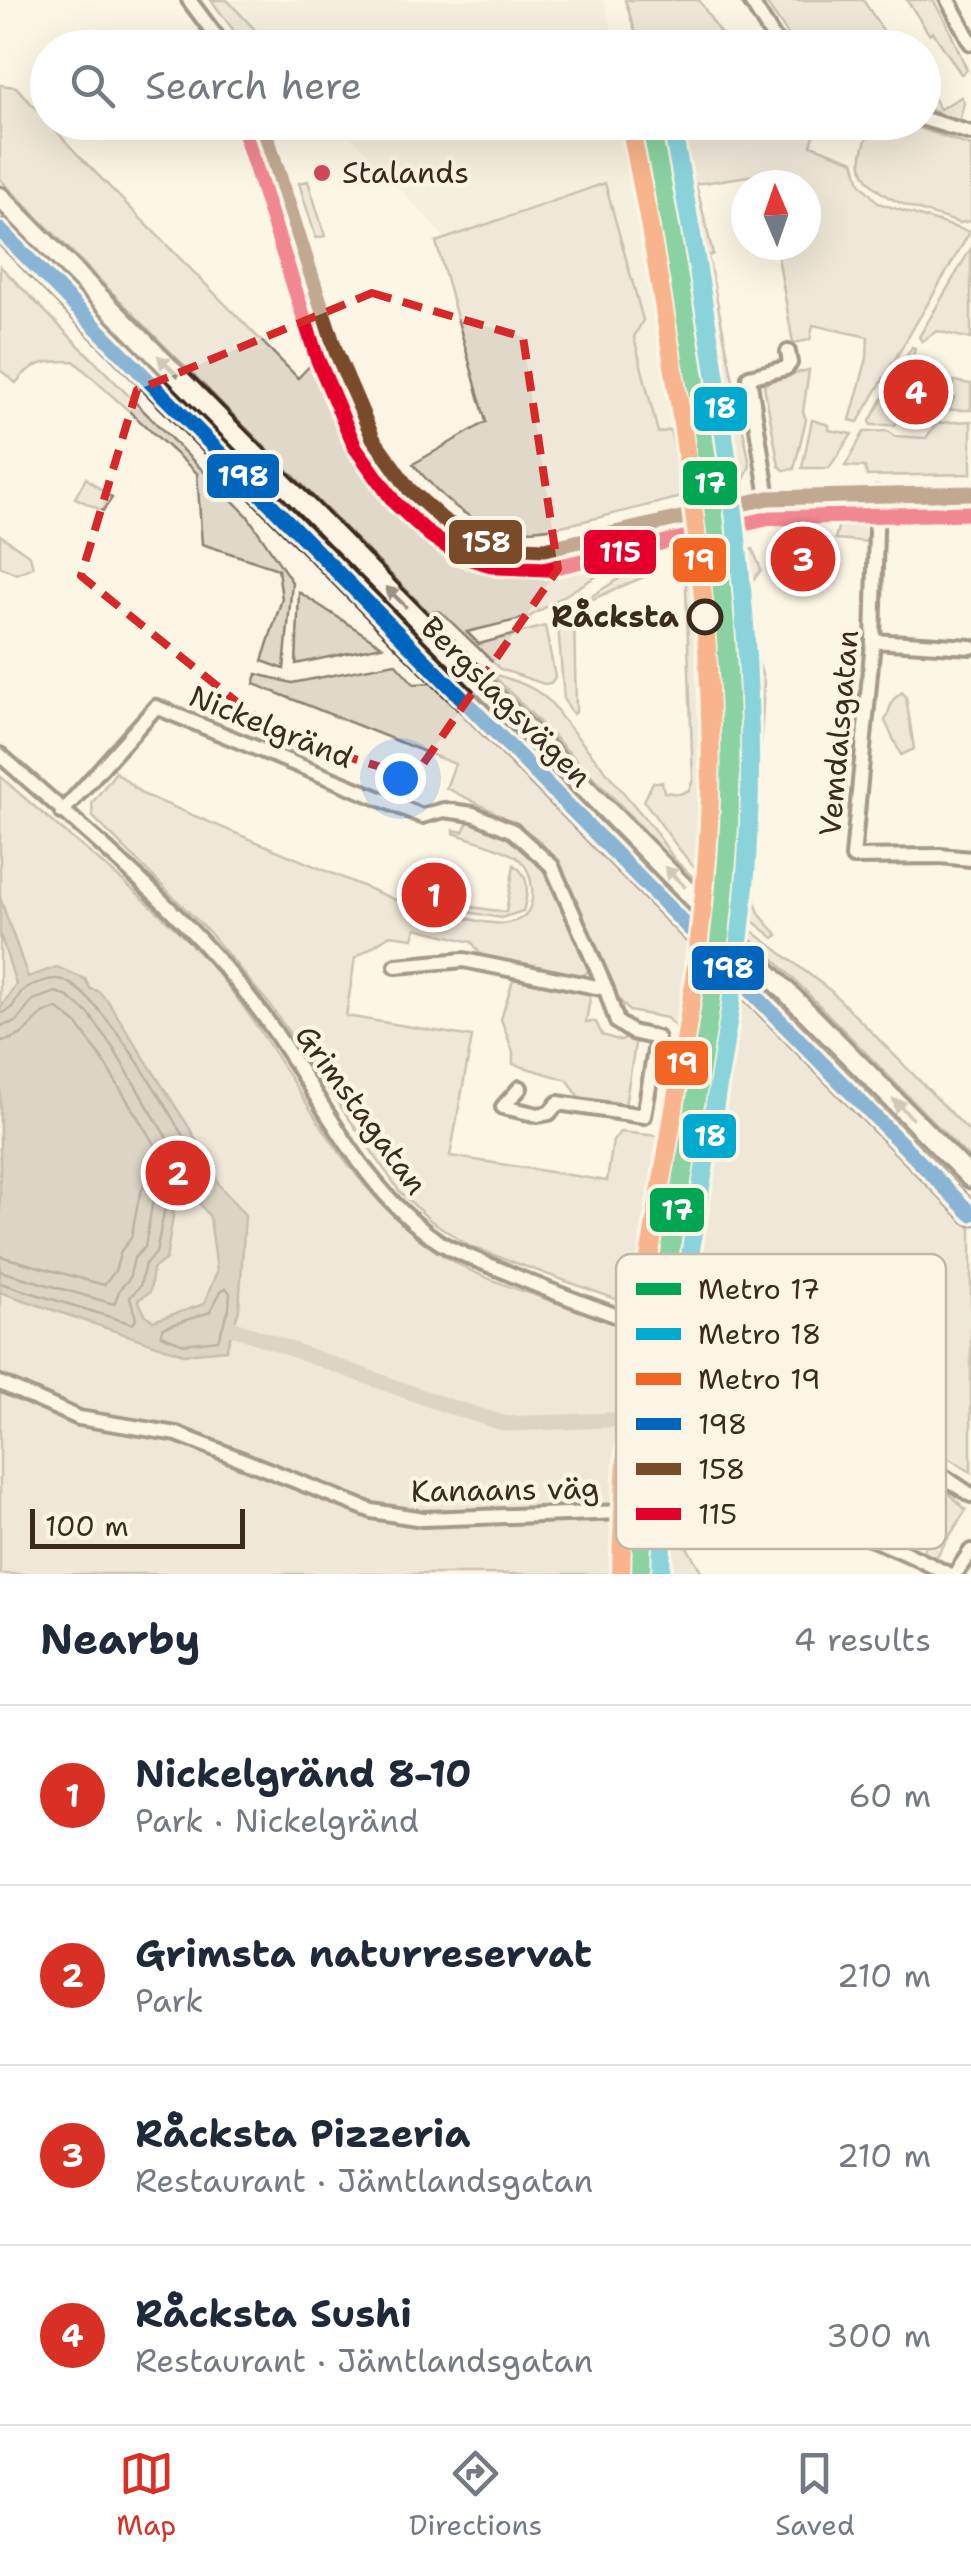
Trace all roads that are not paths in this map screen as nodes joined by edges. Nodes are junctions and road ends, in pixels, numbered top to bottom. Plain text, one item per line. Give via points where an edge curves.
1 (189, 0) edge
2 (750, 0) edge
3 (948, 0) edge
4 (968, 27) edge
5 (212, 30) edge
6 (769, 30) edge
7 (971, 43) edge
8 (941, 124) edge
9 (971, 133) edge
10 (268, 140) edge
11 (0, 198) edge
12 (0, 230) edge
13 (788, 352) dead end
14 (971, 492) edge
15 (877, 494) junction
16 (768, 498) junction
17 (874, 641) junction
18 (971, 647) edge
19 (0, 755) edge
20 (62, 812) junction
21 (971, 859) edge
22 (396, 966) dead end
23 (606, 989) junction
24 (520, 1088) dead end
25 (971, 1178) edge
26 (971, 1214) edge
27 (616, 1315) edge
28 (0, 1383) edge
29 (946, 1478) edge
30 (971, 1495) edge
31 (616, 1512) edge
32 (896, 1549) edge
33 (971, 1551) edge
34 (951, 1574) edge

1 - 5 street
2 - 6 street
3 - 4 street
4 - 7 street
8 - 9 street
10 - 16 street via 358,412 388,466 442,520 475,540 545,549
25 -> 11 main road, Bergslagsvägen
12 - 26 main road, Bergslagsvägen
13 - 16 street via 786,368 750,376
14 - 15 street
15 - 16 street
15 - 17 street, Vemdalsgatan
17 - 18 street
17 - 21 street, Vemdalsgatan via 852,858
19 - 20 street, Grimstagatan
20 - 23 street, Nickelgränd via 156,707 422,816 472,814 512,831 552,866
20 - 27 street, Grimstagatan via 181,921 248,997 381,1191 419,1226 442,1244
22 - 23 street via 464,960
23 - 24 street, Nickelgränd via 616,1022 657,1038 644,1116 558,1102 550,1114 503,1107
28 - 31 street, Kanaans väg via 79,1418 176,1434 391,1516
29 - 30 street, Grimstagatan
32 - 34 street
33 - 34 street

